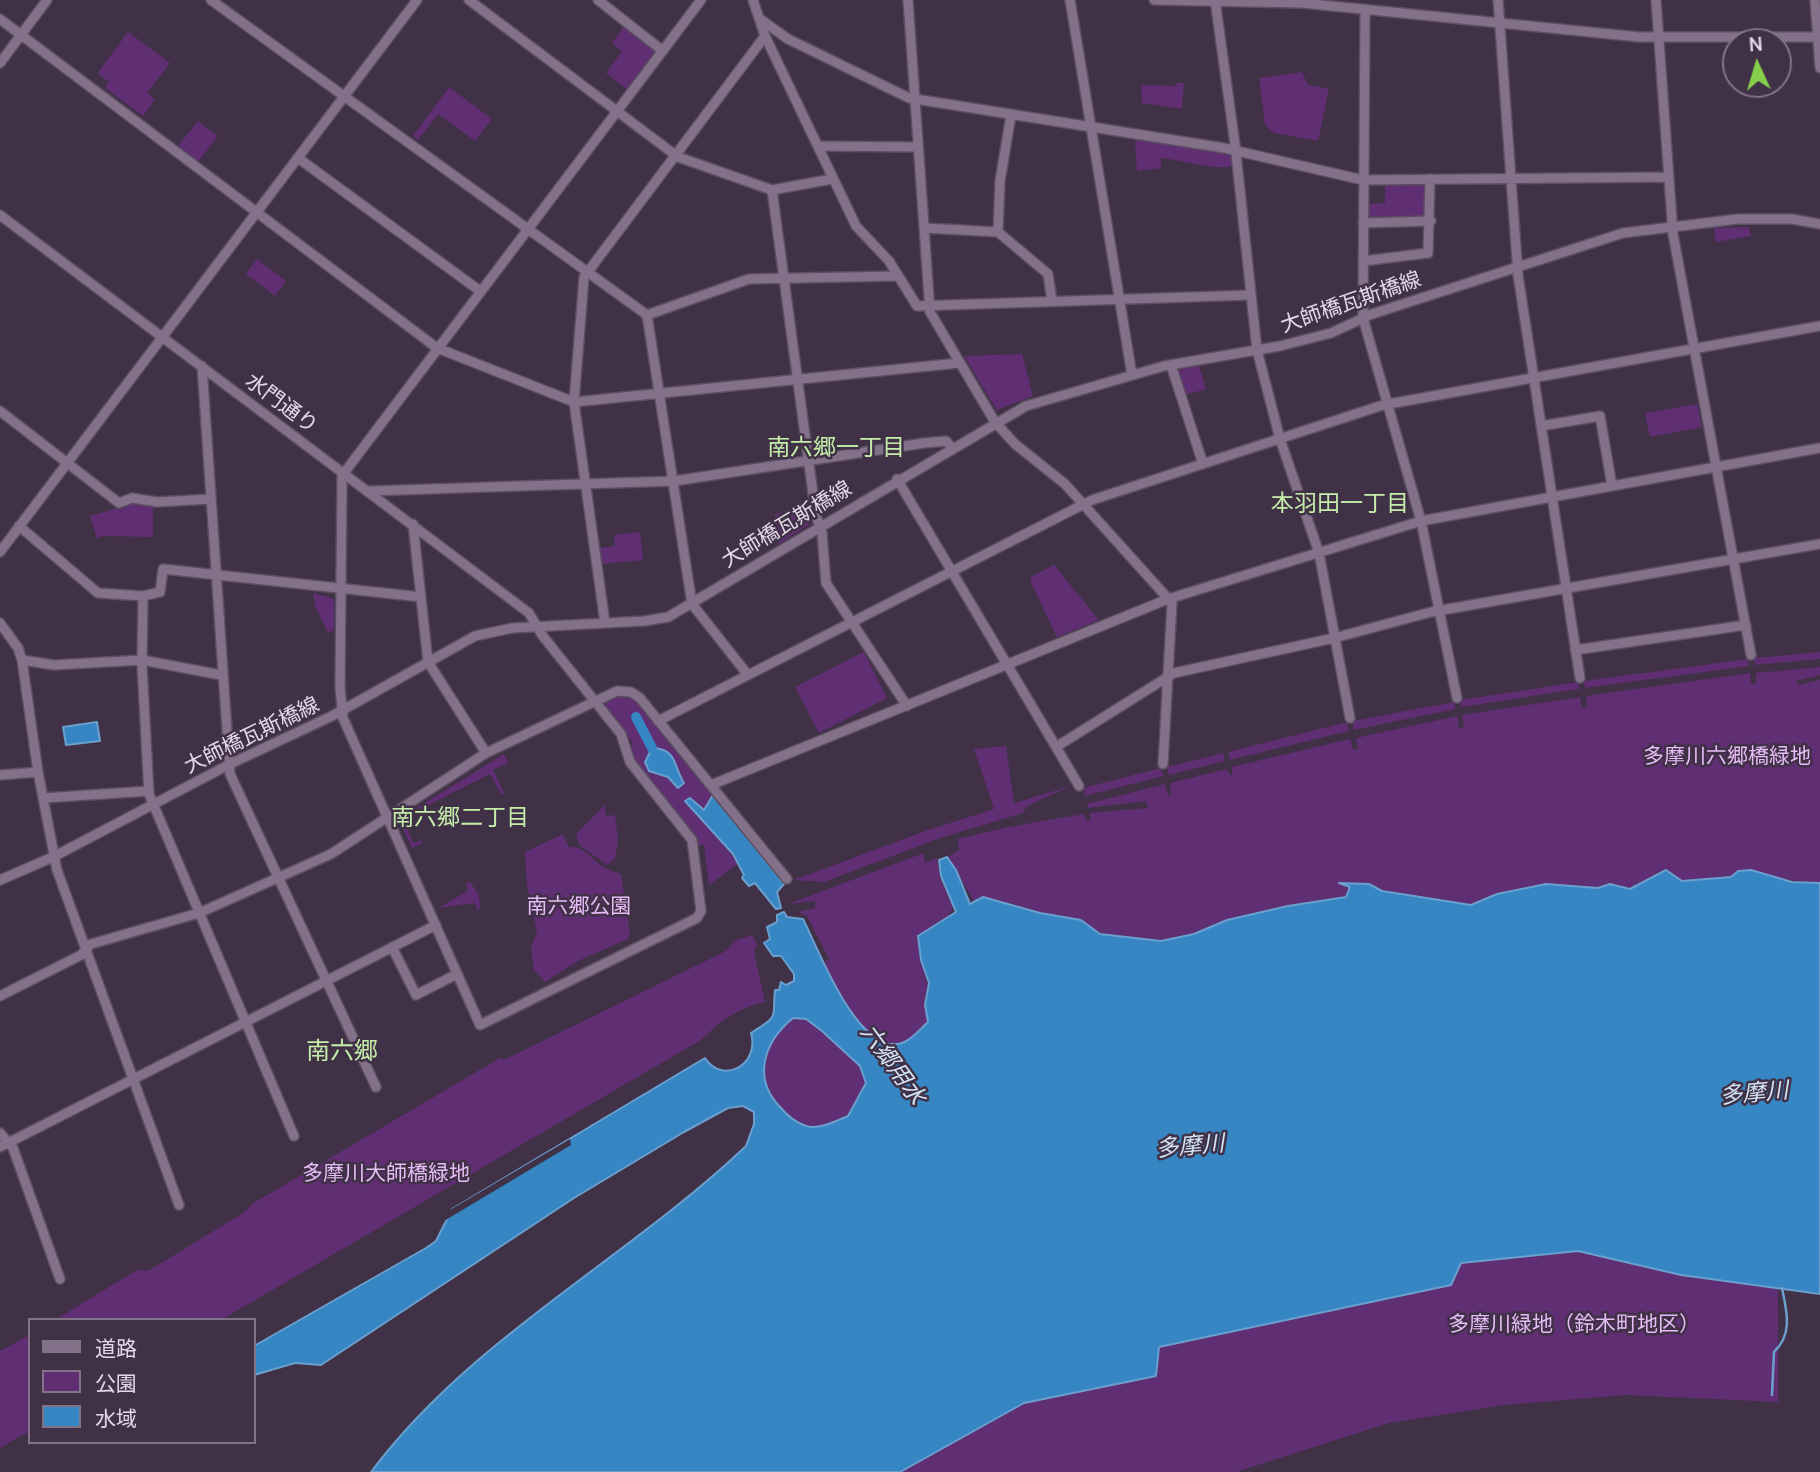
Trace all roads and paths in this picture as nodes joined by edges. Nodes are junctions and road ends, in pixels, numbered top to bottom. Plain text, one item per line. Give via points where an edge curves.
1 (47, 0) edge
2 (211, 0) edge
3 (417, 0) edge
4 (469, 0) edge
5 (598, 0) edge
6 (701, 0) edge
7 (753, 0) edge
8 (908, 0) edge
9 (1070, 0) edge
10 (1154, 0) edge
11 (1215, 0) edge
12 (1497, 0) edge
13 (1656, 0) edge
14 (1815, 0) edge
15 (1302, 2) edge
16 (1365, 9) junction
17 (0, 19) edge
18 (760, 19) junction
19 (1499, 22) junction
20 (21, 35) junction
21 (765, 36) junction
22 (1819, 37) edge
23 (1659, 38) junction
24 (663, 51) junction
25 (0, 63) edge
26 (1820, 68) edge
27 (344, 96) junction
28 (915, 99) junction
29 (616, 112) junction
30 (1011, 115) junction
31 (1091, 129) junction
32 (818, 146) junction
33 (918, 147) junction
34 (1236, 151) junction
35 (674, 155) junction
36 (298, 158) junction
37 (1511, 177) junction
38 (1669, 177) junction
39 (832, 179) junction
40 (1430, 179) junction
41 (1363, 180) junction
42 (772, 190) junction
43 (257, 212) junction
44 (0, 215) edge
45 (1431, 221) junction
46 (1363, 223) junction
47 (1820, 224) edge
48 (1672, 226) junction
49 (924, 228) junction
50 (528, 229) junction
51 (998, 232) junction
52 (1363, 261) junction
53 (1518, 267) junction
54 (588, 270) junction
55 (898, 276) junction
56 (785, 279) junction
57 (480, 291) junction
58 (1251, 295) junction
59 (1119, 298) junction
60 (1052, 301) junction
61 (930, 305) junction
62 (647, 315) junction
63 (1363, 318) junction
64 (1820, 326) edge
65 (162, 337) junction
66 (438, 348) junction
67 (1694, 348) junction
68 (1257, 350) junction
69 (959, 363) junction
70 (1171, 365) junction
71 (202, 366) junction
72 (1132, 375) junction
73 (799, 378) junction
74 (1534, 378) junction
75 (660, 396) junction
76 (574, 402) junction
77 (1389, 403) junction
78 (0, 411) edge
79 (995, 422) junction
80 (1541, 426) junction
81 (1280, 439) junction
82 (951, 447) junction
83 (1820, 448) edge
84 (809, 459) junction
85 (68, 461) junction
86 (1203, 464) junction
87 (1716, 467) junction
88 (344, 472) junction
89 (897, 479) junction
90 (674, 481) junction
91 (587, 484) junction
92 (1612, 486) junction
93 (369, 491) junction
94 (1552, 497) junction
95 (210, 499) junction
96 (1083, 505) junction
97 (1421, 521) junction
98 (413, 524) junction
99 (820, 525) junction
100 (19, 526) junction
101 (1820, 544) edge
102 (0, 552) edge
103 (1318, 553) junction
104 (1733, 559) junction
105 (953, 572) junction
106 (217, 574) junction
107 (1565, 587) junction
108 (342, 589) junction
109 (143, 596) junction
110 (421, 597) junction
111 (1168, 599) junction
112 (692, 604) junction
113 (1439, 610) junction
114 (852, 622) junction
115 (0, 623) edge
116 (605, 623) junction
117 (1746, 625) junction
118 (536, 626) junction
119 (1334, 638) junction
120 (1575, 650) junction
121 (1751, 655) dead end
122 (22, 660) junction
123 (142, 660) junction
124 (428, 662) junction
125 (1006, 664) junction
126 (222, 675) junction
127 (748, 675) junction
128 (1167, 675) junction
129 (1580, 678) dead end
130 (1457, 698) dead end
131 (596, 700) junction
132 (907, 706) junction
133 (342, 710) junction
134 (1350, 718) dead end
135 (658, 721) junction
136 (1056, 747) junction
137 (486, 753) junction
138 (232, 763) junction
139 (1163, 764) dead end
140 (38, 772) junction
141 (0, 775) edge
142 (711, 785) junction
143 (1079, 786) dead end
144 (149, 792) junction
145 (43, 798) junction
146 (153, 804) junction
147 (387, 815) junction
148 (53, 857) junction
149 (278, 878) junction
150 (787, 879) dead end
151 (0, 880) edge
152 (199, 913) junction
153 (436, 925) junction
154 (392, 947) junction
155 (86, 949) junction
156 (457, 974) junction
157 (326, 981) junction
158 (0, 996) edge
159 (245, 1023) junction
160 (134, 1079) junction
161 (376, 1087) dead end
162 (0, 1133) edge
163 (293, 1136) dead end
164 (4, 1144) edge
165 (179, 1205) dead end
166 (60, 1279) dead end

1 - 20 street
2 - 27 street
3 - 27 street
4 - 29 street
5 - 24 street
6 - 24 street
7 - 18 street
8 - 28 street
9 - 31 street
10 - 11 street
11 - 15 street
11 - 34 street
12 - 19 street
13 - 23 street
14 - 22 street
15 - 16 street
16 - 19 street
16 - 41 street
17 - 20 street
18 - 21 street
18 - 28 street via 789,39
19 - 23 street
19 - 37 street
20 - 25 street
20 - 43 street
21 - 32 street
21 - 35 street
22 - 23 street
22 - 26 street
23 - 38 street
24 - 29 street
27 - 36 street
27 - 50 street
28 - 30 street
28 - 33 street
29 - 35 street
29 - 50 street
30 - 31 street
30 - 51 street via 1000,181
31 - 34 street
31 - 59 street
32 - 33 street
32 - 39 street
33 - 49 street
34 - 41 street
34 - 58 street
35 - 42 street
35 - 54 street
36 - 43 street
36 - 57 street
37 - 38 street
37 - 40 street
37 - 53 street
38 - 48 street
39 - 42 street
39 - 55 street via 856,226
40 - 41 street
40 - 45 street
41 - 46 street
42 - 56 street
43 - 65 street
43 - 66 street
44 - 65 street, 水門通り
45 - 46 street
45 - 52 street via 1428,253
46 - 52 street
47 - 48 street, 大師橋瓦斯橋線 via 1774,218
48 - 53 street, 大師橋瓦斯橋線 via 1603,238
48 - 67 street
49 - 51 street
49 - 61 street
50 - 54 street
50 - 57 street
51 - 60 street via 1048,274
52 - 63 street
53 - 63 street, 大師橋瓦斯橋線
53 - 74 street
54 - 62 street
54 - 76 street
55 - 56 street
55 - 61 street via 917,306
56 - 62 street via 749,279
56 - 73 street
57 - 66 street
58 - 59 street
58 - 68 street
59 - 60 street
59 - 72 street
60 - 61 street
61 - 69 street
62 - 75 street
63 - 68 street, 大師橋瓦斯橋線 via 1331,332
63 - 77 street
64 - 67 street
65 - 71 street, 水門通り
65 - 85 street
66 - 76 street
66 - 88 street
67 - 74 street
67 - 87 street
68 - 70 street, 大師橋瓦斯橋線
68 - 81 street
69 - 73 street
69 - 79 street
70 - 72 street, 大師橋瓦斯橋線
70 - 86 street
71 - 88 street, 水門通り
71 - 95 street
72 - 79 street, 大師橋瓦斯橋線 via 1037,402
73 - 75 street
73 - 84 street
74 - 77 street
74 - 80 street
75 - 76 street
75 - 90 street
76 - 91 street
77 - 81 street
77 - 97 street
78 - 85 street
79 - 82 street, 大師橋瓦斯橋線
79 - 96 street
80 - 92 street via 1600,416
80 - 94 street
81 - 86 street
81 - 103 street
82 - 84 street via 946,441
82 - 89 street, 大師橋瓦斯橋線
83 - 87 street
84 - 90 street
84 - 99 street
85 - 95 street via 119,503 132,498 157,502
85 - 100 street
86 - 96 street
87 - 92 street
87 - 104 street
88 - 93 street, 水門通り
88 - 108 street
89 - 99 street, 大師橋瓦斯橋線
89 - 105 street
90 - 91 street
90 - 112 street
91 - 93 street
91 - 116 street
92 - 94 street
93 - 98 street, 水門通り
94 - 97 street
94 - 107 street
95 - 106 street
96 - 105 street
96 - 111 street
97 - 103 street
97 - 113 street
98 - 110 street
98 - 118 street, 水門通り via 529,613
99 - 112 street, 大師橋瓦斯橋線
99 - 114 street via 826,583
100 - 102 street
100 - 109 street via 98,593
101 - 104 street
103 - 111 street
103 - 119 street
104 - 107 street
104 - 117 street
105 - 114 street
105 - 125 street
106 - 108 street
106 - 109 street via 163,569 160,592
106 - 126 street
107 - 113 street
107 - 120 street
108 - 110 street
108 - 133 street
109 - 123 street
110 - 124 street
111 - 125 street
111 - 128 street via 1172,603
112 - 116 street, 大師橋瓦斯橋線 via 668,617
112 - 127 street
113 - 119 street
113 - 130 street
114 - 127 street
114 - 132 street
115 - 122 street
116 - 118 street, 大師橋瓦斯橋線
117 - 120 street
117 - 121 street
118 - 124 street, 大師橋瓦斯橋線 via 475,636
118 - 131 street, 水門通り
119 - 128 street
119 - 134 street
120 - 129 street
122 - 123 street via 54,666
122 - 140 street
123 - 126 street
123 - 144 street
124 - 133 street, 大師橋瓦斯橋線
124 - 137 street
125 - 132 street
125 - 136 street
126 - 138 street
127 - 135 street
128 - 136 street
128 - 139 street
131 - 135 street via 617,691 631,692
131 - 137 street
131 - 156 street, 水門通り via 621,734 630,762 692,840 701,911 696,918 480,1026
132 - 142 street
133 - 138 street, 大師橋瓦斯橋線
133 - 147 street
135 - 142 street
136 - 143 street
137 - 147 street
138 - 146 street, 大師橋瓦斯橋線
138 - 149 street via 230,775
140 - 141 street
140 - 145 street
142 - 150 street
144 - 145 street
144 - 146 street
145 - 148 street
146 - 148 street, 大師橋瓦斯橋線
146 - 152 street
147 - 149 street via 331,854
147 - 153 street
148 - 151 street, 大師橋瓦斯橋線
148 - 155 street
149 - 152 street
149 - 157 street
152 - 155 street
152 - 159 street
153 - 154 street
153 - 156 street
154 - 156 street via 416,995
154 - 157 street
155 - 158 street
155 - 160 street
157 - 159 street
157 - 161 street
159 - 160 street
159 - 163 street
160 - 164 street
160 - 165 street
162 - 164 street
164 - 166 street

